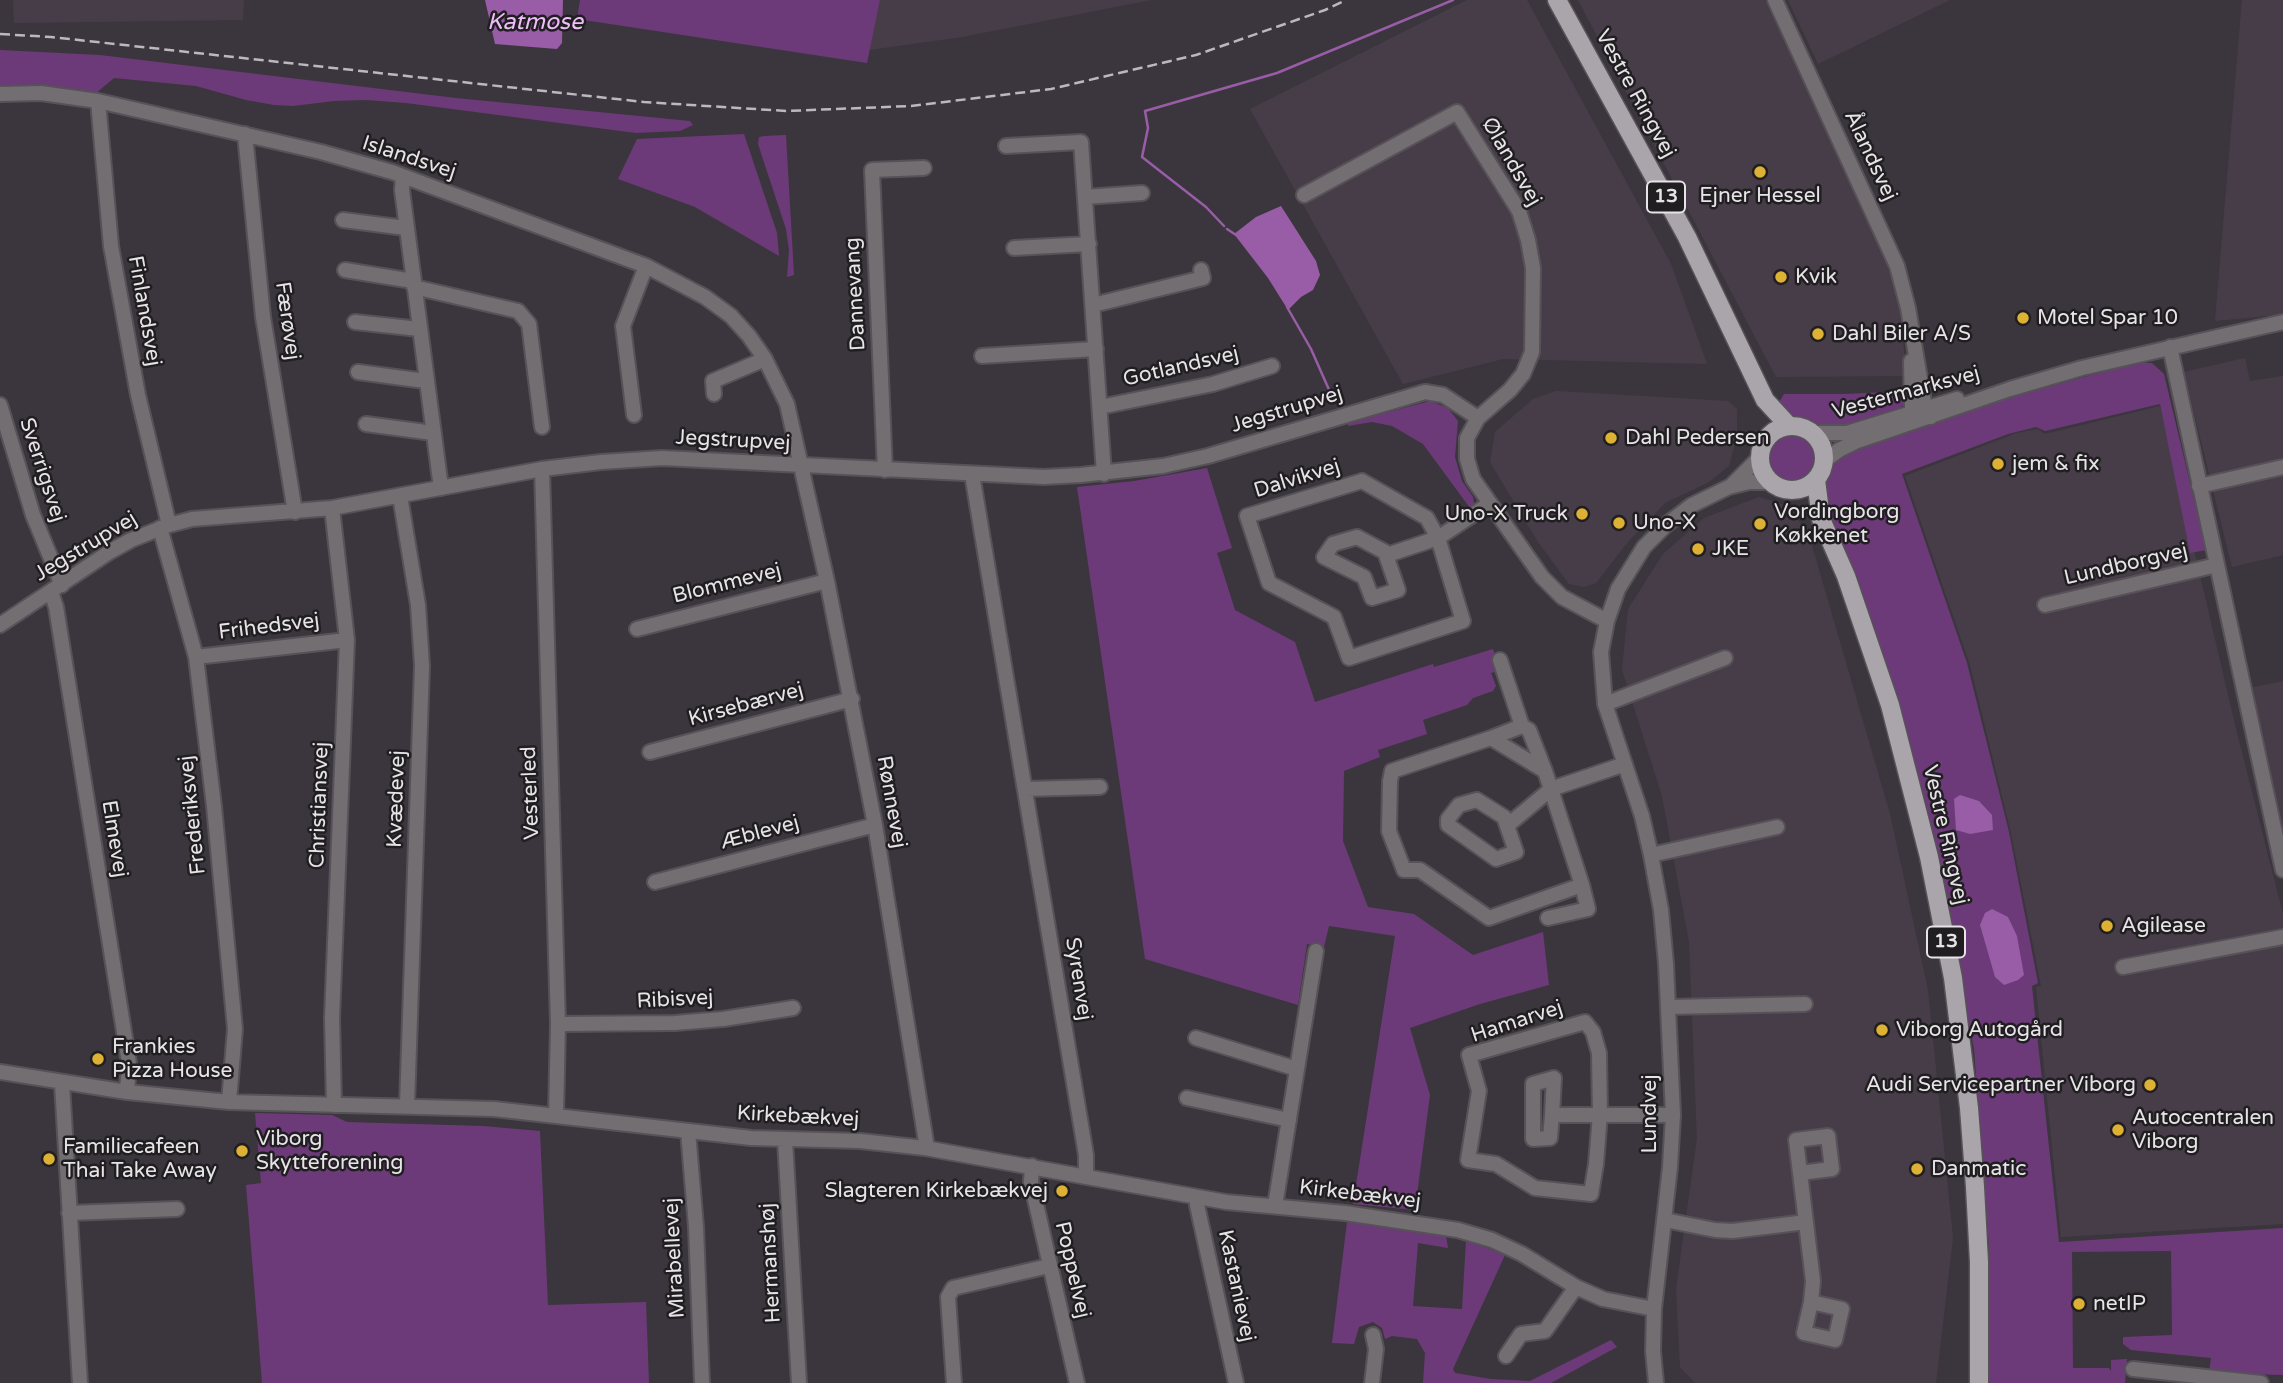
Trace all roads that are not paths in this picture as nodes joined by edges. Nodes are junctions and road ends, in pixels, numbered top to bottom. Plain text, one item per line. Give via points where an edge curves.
1 (1557, 0) edge
2 (1775, 0) edge
3 (0, 94) edge
4 (98, 101) junction
5 (245, 134) junction
6 (1006, 146) dead end
7 (924, 168) dead end
8 (403, 176) junction
9 (1142, 193) dead end
10 (1304, 195) dead end
11 (1085, 197) junction
12 (343, 220) dead end
13 (407, 228) junction
14 (1088, 244) junction
15 (1014, 248) dead end
16 (646, 266) junction
17 (345, 270) dead end
18 (1201, 270) dead end
19 (413, 284) junction
20 (1093, 305) junction
21 (355, 322) dead end
22 (2283, 323) edge
23 (419, 329) junction
24 (2170, 347) junction
25 (1096, 349) junction
26 (982, 356) dead end
27 (765, 359) junction
28 (1272, 366) dead end
29 (358, 372) dead end
30 (425, 381) junction
31 (714, 394) dead end
32 (1765, 400) junction
33 (0, 405) edge
34 (1100, 407) junction
35 (1922, 414) junction
36 (634, 415) dead end
37 (1478, 418) junction
38 (366, 424) dead end
39 (1789, 426) junction
40 (542, 427) dead end
41 (433, 433) junction
42 (1813, 433) junction
43 (1768, 437) junction
44 (1759, 457) junction
45 (1824, 461) junction
46 (802, 466) junction
47 (2283, 467) edge
48 (542, 469) junction
49 (885, 470) junction
50 (972, 474) junction
51 (1104, 474) junction
52 (1816, 480) junction
53 (1770, 482) junction
54 (2199, 486) junction
55 (1730, 487) junction
56 (441, 488) junction
57 (1792, 491) junction
58 (400, 496) junction
59 (1489, 504) junction
60 (332, 508) junction
61 (295, 512) junction
62 (1821, 519) junction
63 (164, 527) junction
64 (1438, 538) junction
65 (1387, 555) junction
66 (2217, 565) junction
67 (827, 581) junction
68 (57, 589) junction
69 (2045, 605) dead end
70 (1607, 621) junction
71 (0, 625) edge
72 (637, 629) dead end
73 (347, 640) junction
74 (196, 657) junction
75 (1725, 657) dead end
76 (1500, 660) dead end
77 (852, 699) junction
78 (1605, 704) junction
79 (1522, 726) junction
80 (1491, 738) junction
81 (650, 752) dead end
82 (1625, 764) junction
83 (1545, 771) junction
84 (1100, 787) dead end
85 (1025, 789) junction
86 (1551, 789) junction
87 (875, 825) junction
88 (1508, 825) junction
89 (1777, 827) dead end
90 (1651, 855) junction
91 (2283, 870) edge
92 (655, 882) dead end
93 (1582, 885) junction
94 (1548, 918) dead end
95 (2283, 937) edge
96 (1316, 951) dead end
97 (2123, 967) dead end
98 (1805, 1004) dead end
99 (1670, 1007) junction
100 (793, 1008) dead end
101 (558, 1024) junction
102 (1196, 1038) dead end
103 (1297, 1069) junction
104 (0, 1072) edge
105 (62, 1084) junction
106 (127, 1092) junction
107 (1187, 1098) dead end
108 (229, 1101) junction
109 (334, 1105) junction
110 (407, 1105) junction
111 (1600, 1114) junction
112 (1552, 1115) dead end
113 (1673, 1115) junction
114 (556, 1116) junction
115 (1289, 1120) junction
116 (688, 1131) junction
117 (785, 1140) junction
118 (925, 1148) junction
119 (1032, 1166) junction
120 (1800, 1173) dead end
121 (1086, 1177) junction
122 (1199, 1198) junction
123 (1275, 1206) junction
124 (177, 1209) dead end
125 (69, 1213) junction
126 (1665, 1220) junction
127 (1806, 1222) junction
128 (1049, 1266) junction
129 (1576, 1287) junction
130 (1811, 1302) dead end
131 (1654, 1309) junction
132 (1373, 1335) dead end
133 (1506, 1356) dead end
134 (2133, 1369) dead end
135 (80, 1383) edge
136 (702, 1383) edge
137 (799, 1383) edge
138 (954, 1383) edge
139 (1077, 1383) edge
140 (1236, 1383) edge
141 (1372, 1383) edge
142 (1656, 1383) edge
143 (1979, 1383) edge
144 (2261, 1383) edge

1 - 32 main road, Vestre Ringvej / 13 via 1688,237
2 - 35 street, Ålandsvej via 1897,267 1908,308
3 - 4 street, Islandsvej via 41,93
4 - 5 street, Islandsvej
4 - 63 street, Finlandsvej via 113,259
5 - 8 street, Islandsvej
5 - 61 street, Færøvej via 263,317
6 - 11 street, Gotlandsvej via 1082,142
7 - 49 street, Dannevang via 872,170
8 - 13 street
8 - 16 street, Islandsvej
9 - 11 street
10 - 37 street, Ølandsvej via 1457,112 1519,211 1533,268 1532,352 1510,390
11 - 14 street, Gotlandsvej
12 - 13 street
13 - 19 street
14 - 15 street
14 - 20 street, Gotlandsvej
16 - 27 street, Islandsvej via 731,316
16 - 36 street via 623,326
17 - 19 street
18 - 20 street via 1203,278
19 - 23 street
19 - 40 street via 518,311 529,324
20 - 25 street, Gotlandsvej
21 - 23 street
22 - 24 street, Vestermarksvej
23 - 30 street
24 - 35 street, Vestermarksvej
24 - 54 street, Lundborgvej
25 - 26 street
25 - 34 street, Gotlandsvej
27 - 31 street via 713,382
27 - 46 street, Islandsvej via 786,404
28 - 34 street, Gotlandsvej via 1202,387
29 - 30 street
30 - 41 street
32 - 39 main road, Vestre Ringvej / 13
32 - 43 main road, Vestre Ringvej / 13
33 - 68 street, Sverrigsvej
34 - 51 street, Gotlandsvej
35 - 42 street, Vestermarksvej via 1847,433
35 - 45 street, Vestermarksvej via 1855,442
37 - 51 street, Jegstrupvej via 1443,395 1425,392 1208,456
37 - 59 street, Ølandsvej via 1467,439 1466,459
38 - 41 street
39 - 42 main road
39 - 43 main road
41 - 56 street
42 - 45 main road via 1822,446
43 - 44 main road, 13
44 - 53 main road
44 - 55 street, Lundvej
45 - 52 main road
46 - 48 street, Jegstrupvej via 662,458
46 - 49 street, Jegstrupvej
46 - 67 street, Rønnevej
47 - 54 street
48 - 56 street, Jegstrupvej
48 - 101 street, Vesterled
49 - 50 street, Jegstrupvej
50 - 51 street, Jegstrupvej
50 - 85 street, Syrenvej
52 - 57 main road
52 - 62 main road, Vestre Ringvej / 13
53 - 55 street, Lundvej
53 - 57 main road, 13
54 - 66 street, Lundborgvej
55 - 70 street, Lundvej via 1692,505 1644,547 1618,589
56 - 58 street, Jegstrupvej
57 - 62 main road, Vestre Ringvej / 13
58 - 60 street, Jegstrupvej
58 - 110 street, Kvædevej via 418,605 422,666
59 - 64 street
59 - 70 street, Ølandsvej via 1562,597
60 - 61 street, Jegstrupvej
60 - 73 street, Christiansvej
61 - 63 street, Jegstrupvej via 192,519
62 - 143 main road, Vestre Ringvej / 13 via 1846,576 1890,705 1929,857 1952,978 1975,1187
63 - 68 street, Jegstrupvej via 111,551
63 - 74 street, Frederiksvej
64 - 64 street, Dalvikvej via 1463,621 1349,658 1334,617 1269,583 1247,516 1362,481 1427,518
64 - 65 street
65 - 65 street via 1357,537 1333,544 1324,557 1364,577 1372,598 1398,590
66 - 69 street, Lundborgvej
66 - 91 street, Lundborgvej
67 - 72 street, Blommevej
67 - 77 street, Rønnevej
68 - 71 street, Jegstrupvej
68 - 106 street, Elmevej via 56,607 129,1063
70 - 78 street, Lundvej via 1601,652
73 - 74 street, Frihedsvej
73 - 109 street, Christiansvej via 332,1018
74 - 108 street, Frederiksvej via 235,1029
75 - 78 street
76 - 79 street
77 - 81 street, Kirsebærvej
77 - 87 street, Rønnevej
78 - 82 street, Lundvej
79 - 80 street
79 - 83 street via 1529,730
80 - 83 street
80 - 93 street via 1392,772 1389,831 1404,870 1420,870 1489,918
82 - 86 street
82 - 90 street, Lundvej
83 - 86 street
84 - 85 street
85 - 121 street, Syrenvej
86 - 88 street
86 - 93 street
87 - 92 street, Æblevej
87 - 118 street, Rønnevej
88 - 88 street via 1504,817 1476,800 1459,805 1448,819 1448,825 1496,859 1516,852
89 - 90 street
90 - 99 street, Lundvej
93 - 94 street via 1588,909
95 - 97 street
96 - 103 street
98 - 99 street
99 - 113 street, Lundvej
100 - 101 street, Ribisvej via 675,1023
101 - 114 street, Vesterled
102 - 103 street
103 - 115 street
104 - 105 street, Kirkebækvej
105 - 106 street, Kirkebækvej
105 - 125 street
106 - 108 street, Kirkebækvej
107 - 115 street
108 - 109 street, Kirkebækvej
109 - 110 street, Kirkebækvej
110 - 114 street, Kirkebækvej
111 - 111 street, Hamarvej via 1599,1053 1585,1022 1469,1055 1479,1091 1468,1160 1496,1164 1535,1188 1591,1194
111 - 112 street
111 - 113 street
113 - 126 street, Lundvej
114 - 116 street, Kirkebækvej
115 - 123 street
116 - 117 street, Kirkebækvej
116 - 136 street, Mirabellevej
117 - 118 street, Kirkebækvej
117 - 137 street, Hermanshøj
118 - 119 street, Kirkebækvej
119 - 121 street, Kirkebækvej
119 - 128 street, Poppelvej via 1031,1182
120 - 127 street
121 - 122 street, Kirkebækvej
122 - 123 street, Kirkebækvej
122 - 140 street, Kastanievej
123 - 129 street, Kirkebækvej via 1458,1230 1522,1254
124 - 125 street
125 - 135 street
126 - 127 street via 1733,1231
126 - 131 street, Lundvej
127 - 130 street
128 - 138 street via 953,1288 948,1297
128 - 139 street, Poppelvej
129 - 131 street, Kirkebækvej via 1603,1299
129 - 133 street via 1545,1331 1521,1334
131 - 142 street, Lundvej
132 - 141 street
134 - 144 street

